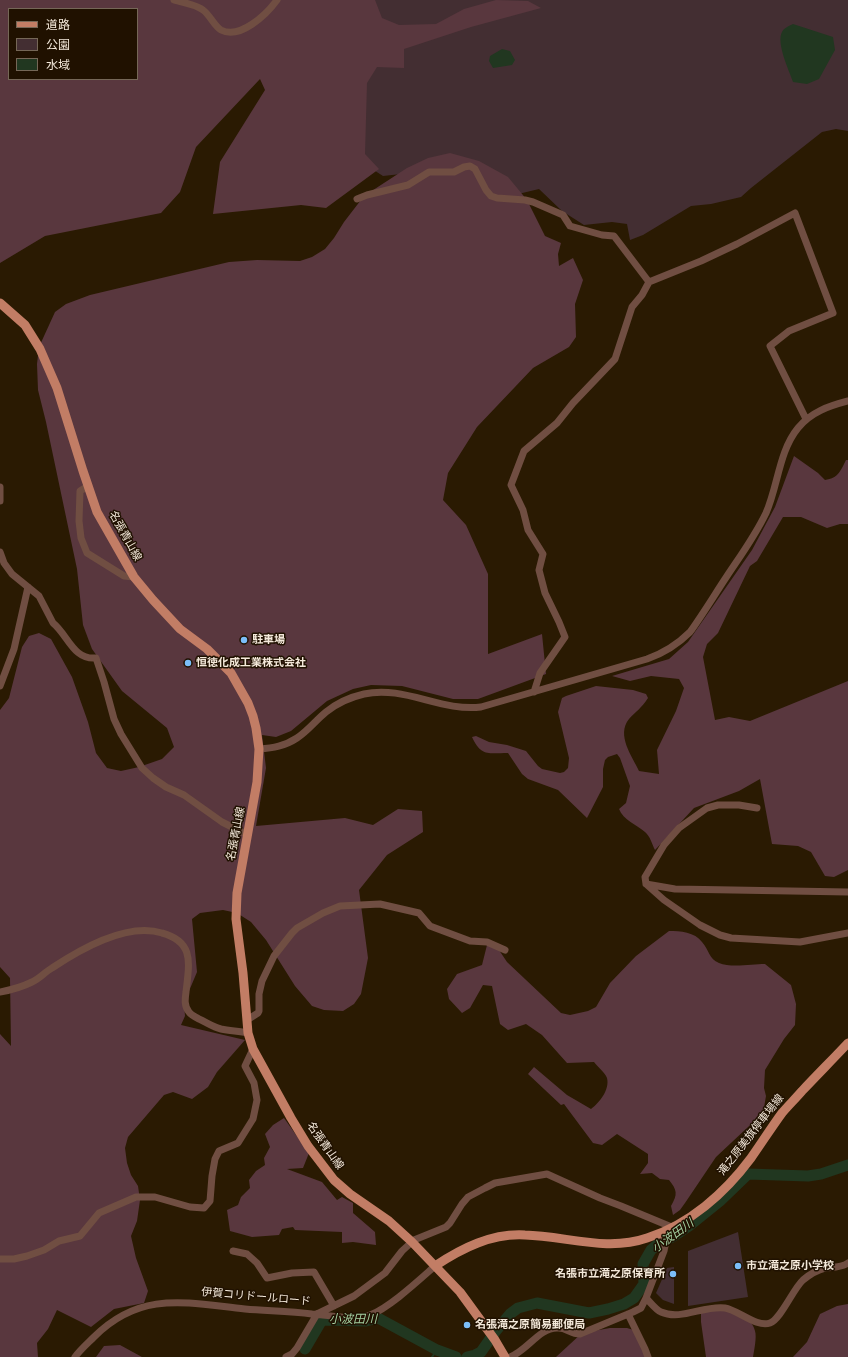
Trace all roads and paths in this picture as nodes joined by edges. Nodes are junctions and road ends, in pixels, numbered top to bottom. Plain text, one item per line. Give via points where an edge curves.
1 (174, 0) edge
2 (277, 0) edge
3 (357, 199) dead end
4 (649, 282) junction
5 (0, 303) edge
6 (848, 401) edge
7 (806, 419) junction
8 (88, 486) junction
9 (0, 488) edge
10 (0, 501) edge
11 (0, 552) edge
12 (134, 577) junction
13 (28, 587) junction
14 (0, 686) edge
15 (534, 692) junction
16 (259, 749) junction
17 (757, 808) dead end
18 (248, 835) junction
19 (646, 884) junction
20 (848, 892) edge
21 (848, 933) edge
22 (505, 950) dead end
23 (0, 992) edge
24 (247, 1020) junction
25 (248, 1033) junction
26 (848, 1043) edge
27 (253, 1049) junction
28 (674, 1228) junction
29 (661, 1235) junction
30 (412, 1242) junction
31 (232, 1251) dead end
32 (0, 1259) edge
33 (848, 1263) edge
34 (435, 1266) junction
35 (646, 1298) junction
36 (334, 1306) junction
37 (317, 1314) junction
38 (628, 1314) junction
39 (75, 1357) edge
40 (286, 1357) edge
41 (505, 1357) edge
42 (510, 1357) edge
43 (648, 1357) edge

1 - 2 street via 202,9 221,30 233,33 253,23
3 - 4 street via 408,185 429,172 454,172 470,166 477,172 488,194 494,197 533,202 563,215 570,226 614,236
4 - 7 street via 701,261 796,213 833,313 789,331 770,346
4 - 15 street via 632,307 615,359 572,403 557,423 524,450 511,485 523,510 528,530 543,554 539,570 541,578 565,637 540,673
5 - 8 main road, 名張青山線 via 25,325 40,349 57,388
6 - 7 street via 824,408
7 - 15 street via 790,440 773,495 757,530 699,620 685,636 672,647 654,656
8 - 12 main road, 名張青山線 via 98,512
8 - 12 street via 80,491 79,521 81,538 88,553 124,576
9 - 10 street
11 - 13 street via 12,574
12 - 16 main road, 名張青山線 via 180,629 207,649 231,673 248,703
13 - 14 street via 14,649
13 - 18 street via 39,596 53,623 78,653 88,659 96,658 114,719 142,768 166,787 184,795 222,822
15 - 16 street via 485,706 466,708 395,692 367,693 345,700 330,709 296,739 273,748
16 - 18 main road, 名張青山線 via 257,782
17 - 19 street via 718,804 707,808 679,828 664,846 645,877
18 - 24 main road, 名張青山線 via 237,893 236,918
19 - 20 street via 675,889
19 - 21 street via 700,925 731,938 800,942
22 - 24 street via 487,942 470,941 430,926 419,913 380,904 340,906 323,912 296,928 274,956 262,981 258,1013
23 - 25 street via 34,982 72,954 92,944 124,933 155,931 178,941 188,953 184,1000 189,1012 213,1026
24 - 25 main road, 名張青山線
25 - 27 main road, 名張青山線
26 - 28 main road, 滝之原美旗停車場線 via 782,1112 750,1159 731,1181 695,1214
27 - 30 main road, 名張青山線 via 308,1146 334,1180 389,1221
27 - 32 street via 246,1066 254,1083 256,1100 252,1119 238,1144 219,1151 215,1159 210,1201 204,1208 190,1207 155,1197 136,1197 99,1213 80,1236 59,1241 27,1256
28 - 29 main road, 滝之原美旗停車場線
28 - 30 street via 547,1174 496,1183 485,1188 468,1197 446,1227
29 - 34 main road, 滝之原美旗停車場線 via 615,1244 524,1235 505,1236 481,1242
29 - 35 street via 664,1251
30 - 34 main road, 名張青山線
30 - 36 street via 385,1273 354,1296
31 - 36 street via 247,1254 267,1278 292,1272 314,1272
33 - 35 street via 844,1266 824,1268 804,1280 779,1315 772,1323 767,1324 717,1307 672,1315 660,1312
34 - 37 street, 伊賀コリドールロード via 384,1307 369,1315 353,1318
34 - 41 main road, 名張青山線 via 460,1292
35 - 38 street via 641,1308
36 - 37 street
37 - 39 street, 伊賀コリドールロード via 178,1302 159,1304 132,1310 100,1331
37 - 40 street via 297,1348
38 - 42 street via 580,1334 550,1328 518,1354
38 - 43 street

